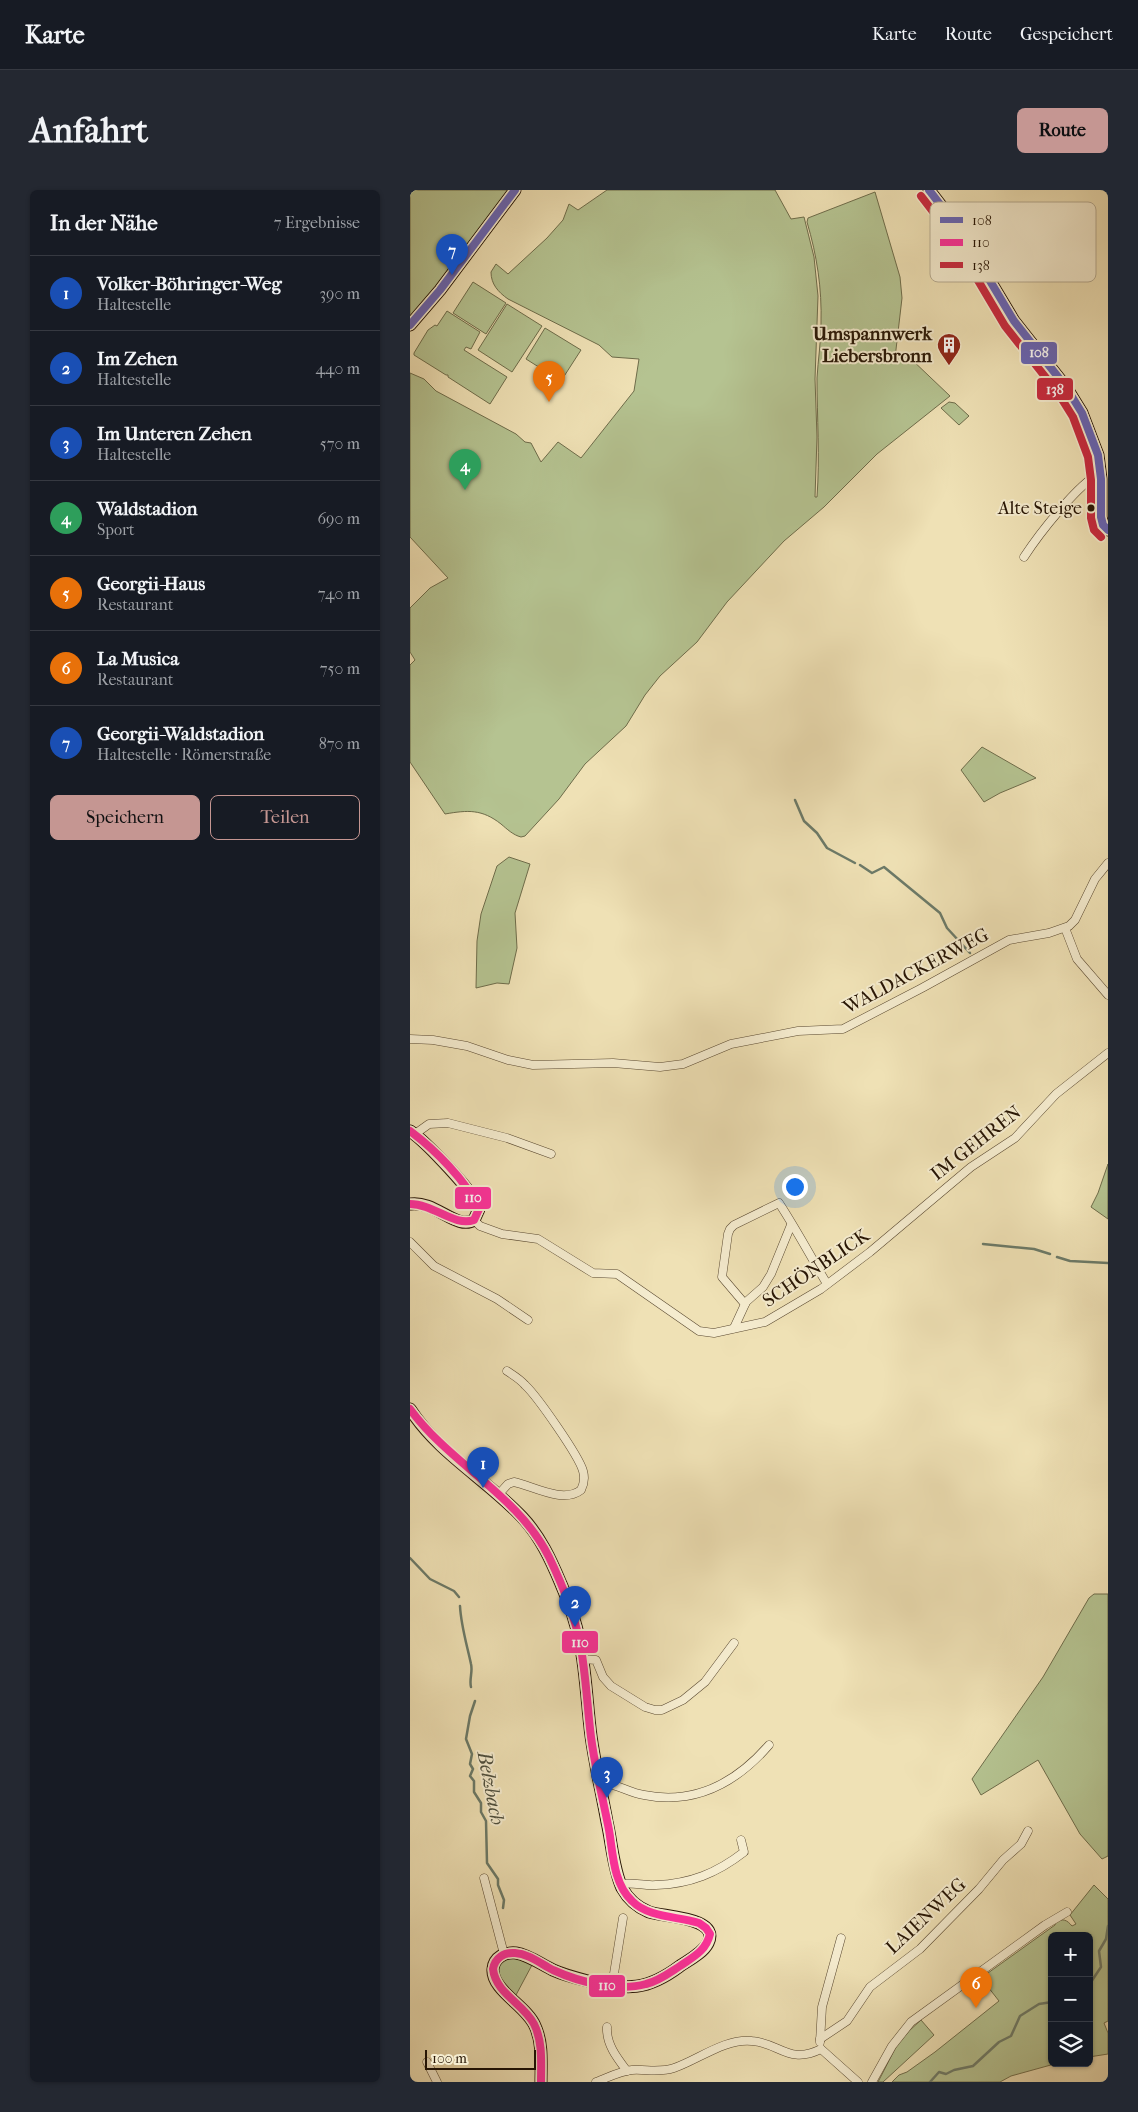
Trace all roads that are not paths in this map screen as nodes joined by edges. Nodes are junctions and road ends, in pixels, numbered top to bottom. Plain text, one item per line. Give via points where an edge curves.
1 (515, 190) edge
2 (929, 190) edge
3 (938, 202) edge
4 (991, 282) edge
5 (410, 325) edge
6 (1101, 472) junction
7 (1108, 530) edge
8 (1024, 557) dead end
9 (1108, 863) edge
10 (1065, 928) junction
11 (1108, 995) edge
12 (410, 1039) edge
13 (1108, 1053) edge
14 (412, 1133) edge
15 (551, 1154) dead end
16 (410, 1204) edge
17 (908, 1219) joint
18 (474, 1220) junction
19 (791, 1225) junction
20 (410, 1242) edge
21 (826, 1284) junction
22 (745, 1304) junction
23 (528, 1320) dead end
24 (734, 1328) junction
25 (506, 1371) dead end
26 (410, 1409) edge
27 (498, 1495) junction
28 (734, 1643) dead end
29 (583, 1659) junction
30 (769, 1745) dead end
31 (600, 1783) junction
32 (1028, 1831) dead end
33 (741, 1840) dead end
34 (484, 1878) dead end
35 (621, 1884) junction
36 (1067, 1912) dead end
37 (623, 1918) dead end
38 (841, 1938) dead end
39 (504, 1954) junction
40 (612, 1986) junction
41 (607, 2027) dead end
42 (820, 2039) junction
43 (821, 2049) junction
44 (427, 2062) dead end
45 (627, 2071) junction
46 (437, 2082) edge
47 (541, 2082) edge
48 (596, 2082) edge
49 (858, 2082) edge
50 (872, 2082) edge

1 - 5 street
2 - 3 street
4 - 6 street via 1014,321 1073,398 1095,443
6 - 7 street via 1101,517
6 - 8 street via 1088,481 1046,526
9 - 10 street via 1092,884 1075,920
10 - 11 street via 1077,959
10 - 12 street, WALDACKERWEG via 1009,940 848,1028 798,1031 731,1044 672,1066 613,1063 533,1066 467,1046
13 - 17 street, IM GEHREN via 1056,1094 1015,1138 972,1167
14 - 15 street via 429,1124 448,1123 507,1138
14 - 18 street via 476,1201 479,1210
16 - 18 street via 428,1205 460,1222
17 - 21 street, SCHÖNBLICK
18 - 24 street, SCHÖNBLICK via 480,1226 502,1234 536,1238 593,1273 617,1274 696,1330 711,1333
19 - 21 street
19 - 22 street, SCHÖNBLICK via 771,1274
19 - 22 street, SCHÖNBLICK via 779,1203 728,1231 722,1275
20 - 23 street via 434,1266 498,1299
21 - 24 street, SCHÖNBLICK via 768,1321
22 - 24 street, SCHÖNBLICK
25 - 27 street via 534,1394 577,1456 584,1480 581,1490 572,1494 552,1494 514,1482
26 - 27 street via 435,1440
27 - 29 street via 522,1517 543,1546 569,1606
28 - 29 street via 705,1682 683,1700 662,1710 648,1708 620,1692 605,1680 596,1660
29 - 31 street via 590,1733
30 - 31 street via 731,1780 696,1793 649,1796
31 - 35 street
32 - 42 street, LAIENWEG via 1021,1844 920,1950 870,1986 848,2020
33 - 35 street via 744,1852 710,1875 662,1885
34 - 39 street
35 - 40 street via 640,1908 653,1914 699,1922 707,1927 710,1936 702,1950 658,1981 638,1987
36 - 50 street via 916,2018 898,2036
37 - 40 street
38 - 42 street via 822,2007
39 - 40 street via 522,1954 562,1974
39 - 47 street via 494,1964 494,1975 498,1985 527,2012 535,2026 540,2045
41 - 45 street via 614,2053
42 - 43 street
43 - 45 street via 813,2053 790,2054 747,2040 667,2070
43 - 49 street
44 - 46 street
45 - 48 street

